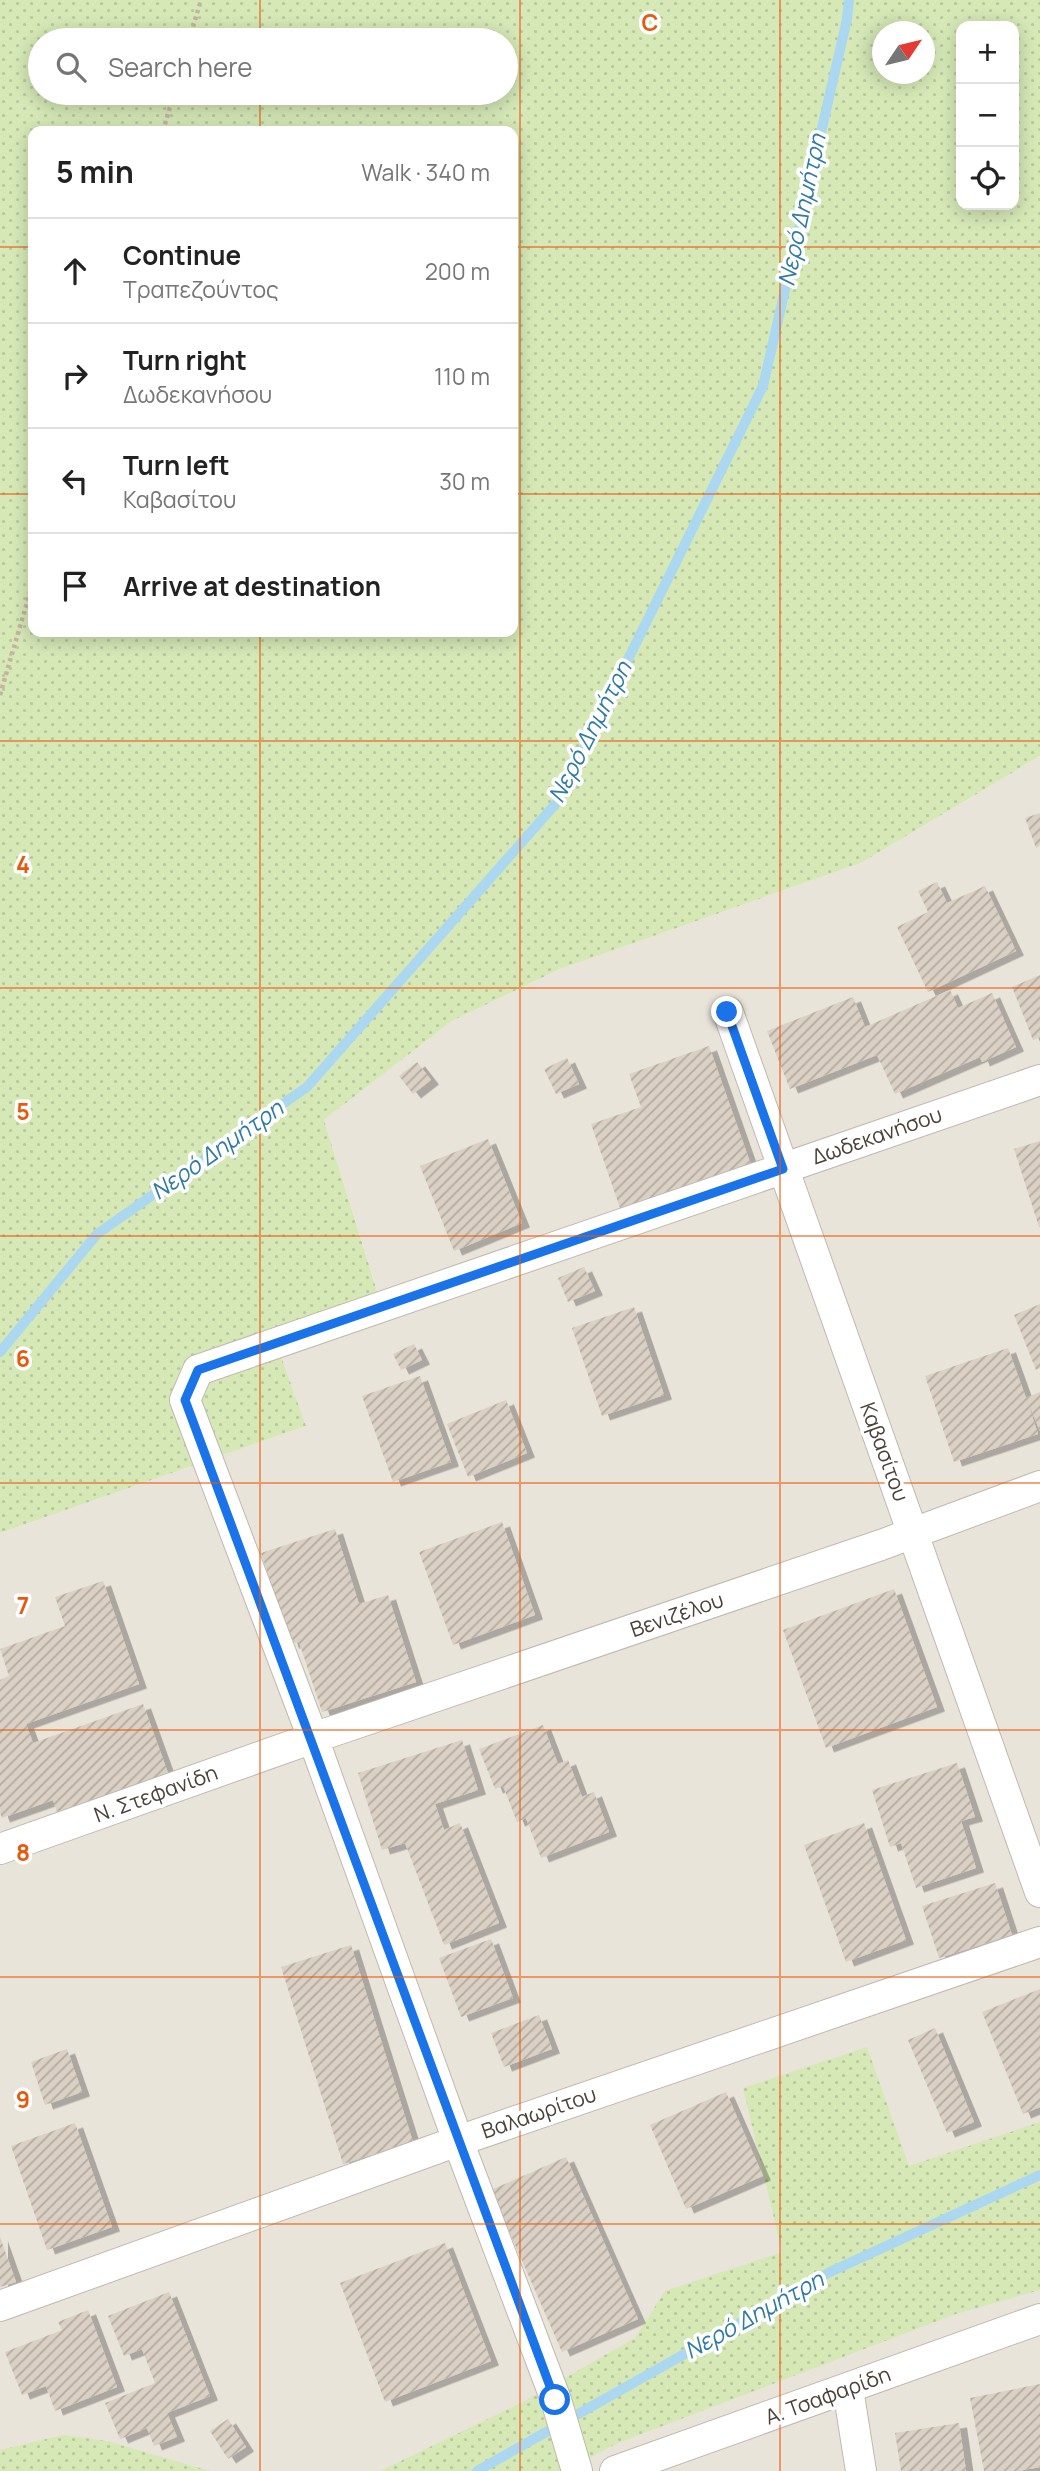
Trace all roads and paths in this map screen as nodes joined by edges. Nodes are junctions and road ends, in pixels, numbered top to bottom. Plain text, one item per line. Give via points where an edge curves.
1 (201, 0) edge
2 (193, 28) edge
3 (171, 105) edge
4 (164, 126) edge
5 (28, 599) edge
6 (0, 695) edge
7 (727, 1012) dead end
8 (1040, 1080) edge
9 (783, 1169) junction
10 (1040, 1486) edge
11 (912, 1534) junction
12 (313, 1738) junction
13 (0, 1849) edge
14 (1040, 1892) edge
15 (1040, 1942) edge
16 (458, 2141) junction
17 (0, 2306) edge
18 (1040, 2319) edge
19 (848, 2389) junction
20 (575, 2461) edge
21 (615, 2471) edge
22 (861, 2471) edge

1 - 2 path
3 - 4 path
5 - 6 path
7 - 9 street, Καβασίτου
8 - 9 street, Δωδεκανήσου
9 - 11 street, Καβασίτου
9 - 12 street, Δωδεκανήσου via 198,1370 185,1400
10 - 11 street, Βενιζέλου
11 - 12 street, Βενιζέλου
11 - 14 street, Καβασίτου
12 - 13 street, Ν. Στεφανίδη
12 - 16 street
15 - 16 street, Βαλαωρίτου
16 - 17 street, Βαλαωρίτου
16 - 20 street
18 - 19 street, Α. Τσαφαρίδη
19 - 21 street, Α. Τσαφαρίδη
19 - 22 street

